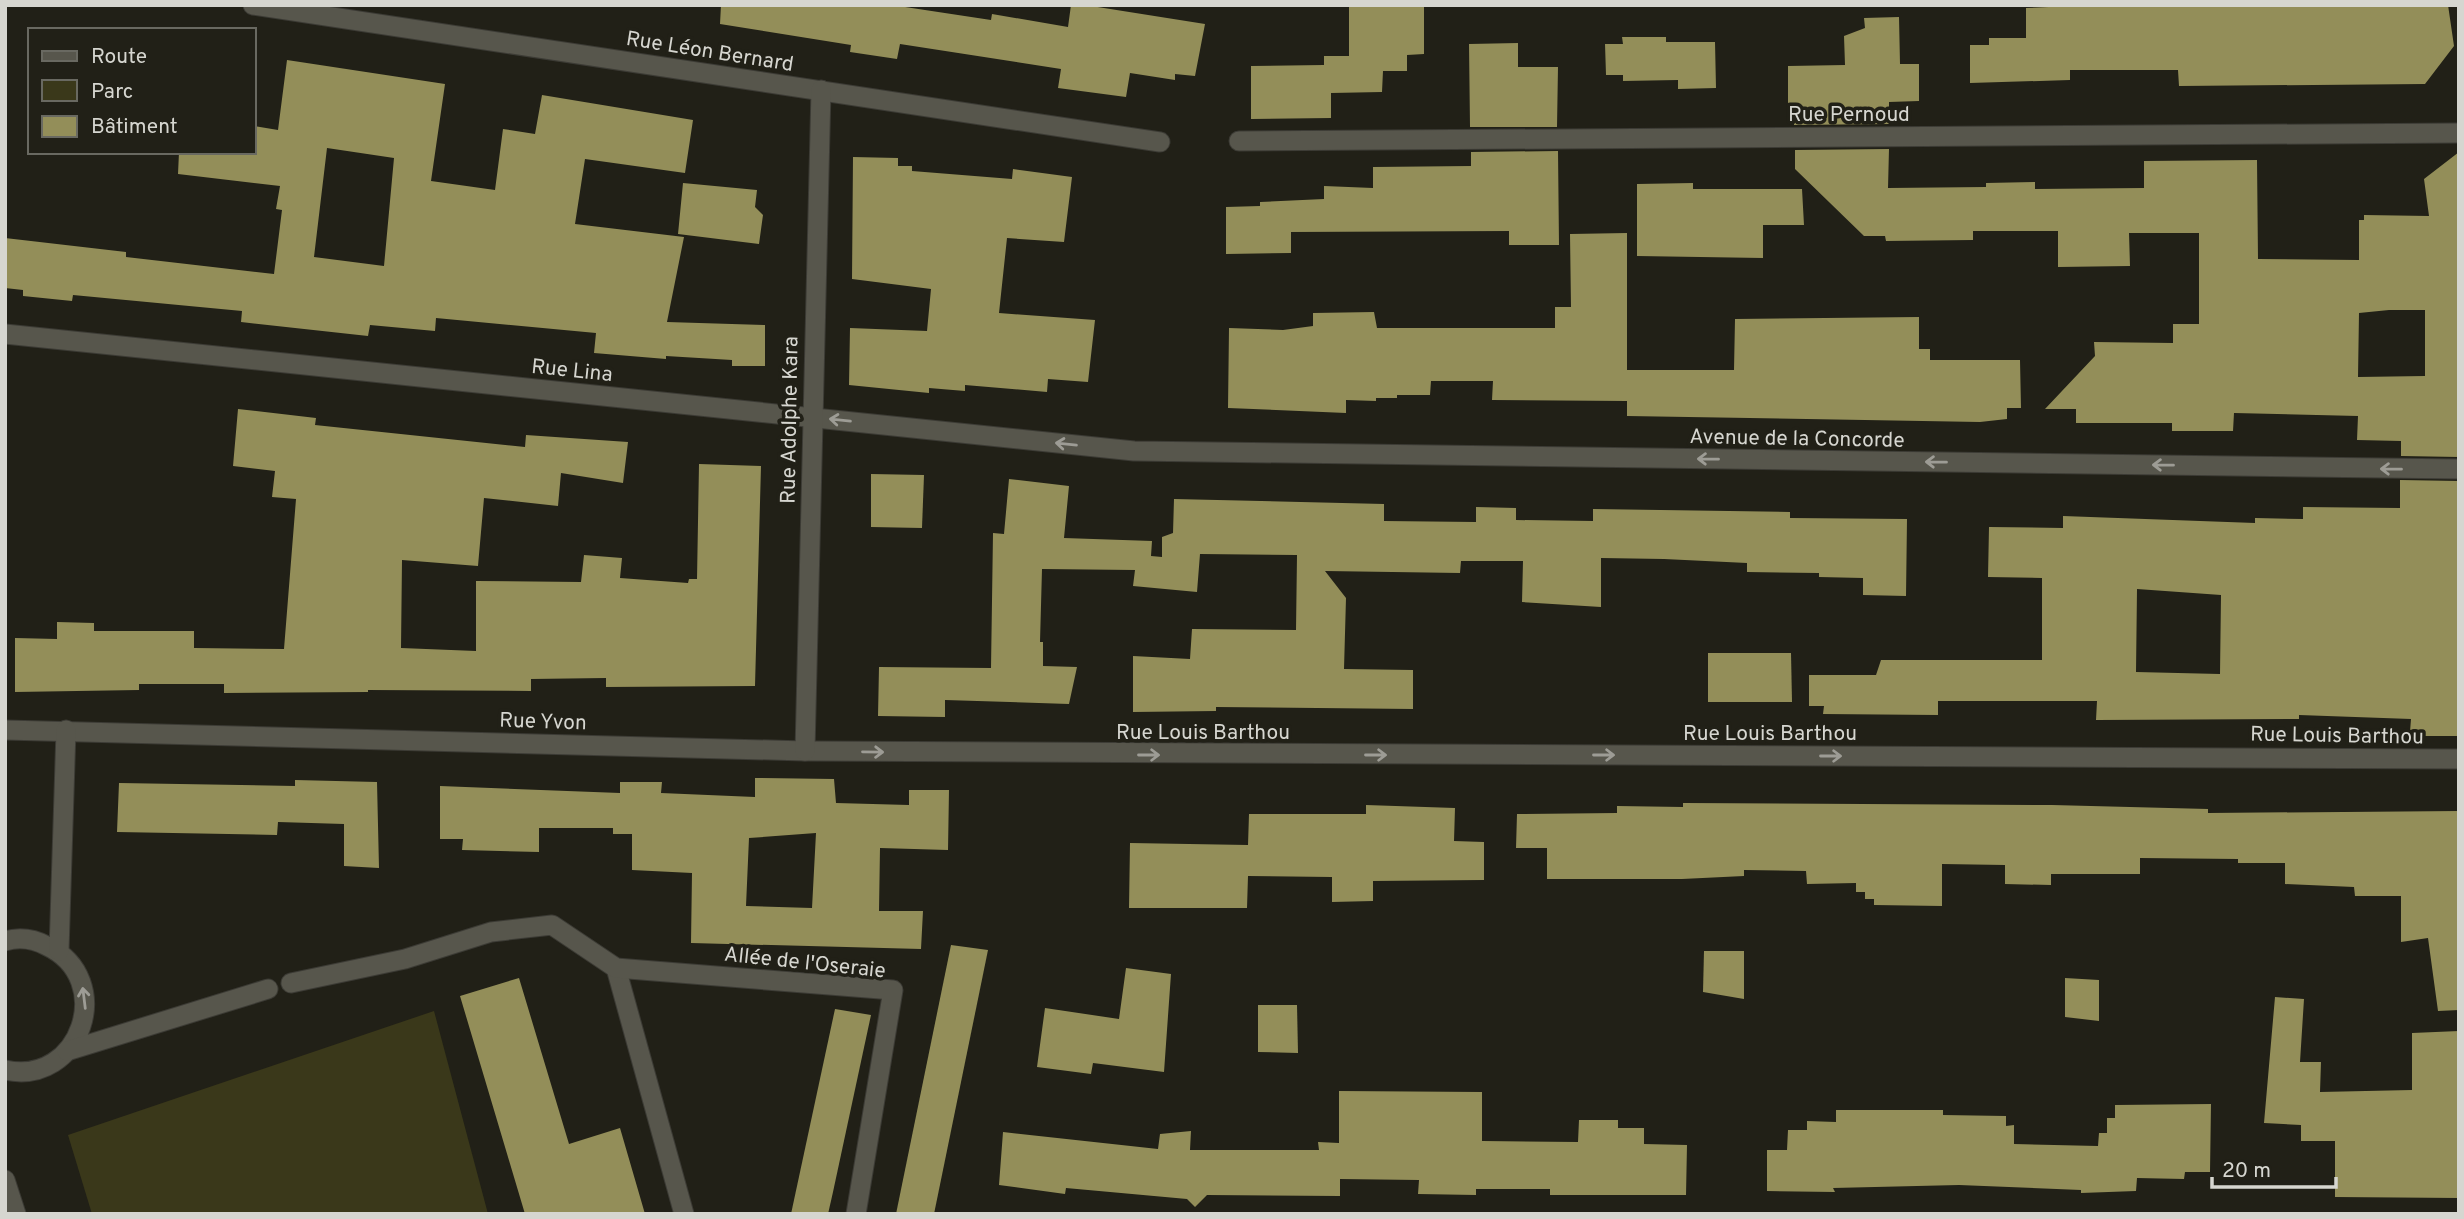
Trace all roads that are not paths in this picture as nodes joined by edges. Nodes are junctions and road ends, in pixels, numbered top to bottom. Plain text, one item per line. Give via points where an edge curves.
1 (253, 5) edge
2 (821, 90) junction
3 (2459, 133) edge
4 (1239, 141) dead end
5 (1160, 142) dead end
6 (5, 334) edge
7 (812, 417) junction
8 (1134, 451) joint
9 (2459, 470) edge
10 (5, 730) edge
11 (66, 730) junction
12 (805, 751) junction
13 (1080, 754) joint
14 (2459, 759) edge
15 (5, 940) edge
16 (59, 951) junction
17 (616, 968) junction
18 (292, 983) dead end
19 (268, 989) dead end
20 (67, 1051) junction
21 (5, 1070) edge
22 (5, 1180) edge
23 (16, 1214) edge
24 (684, 1214) edge
25 (856, 1214) edge

1 - 2 street, Rue Léon Bernard
2 - 5 street, Rue Léon Bernard
2 - 7 street, Rue Adolphe Kara
3 - 4 street, Rue Pernoud
6 - 7 street, Rue Lina
8 -> 7 street, Rue Lina
7 - 12 street, Rue Adolphe Kara
9 -> 8 street, Avenue de la Concorde
10 - 11 street, Rue Yvon
11 - 12 street, Rue Yvon
11 - 16 street
12 -> 13 street, Rue Yvon
13 -> 14 street, Rue Louis Barthou
15 - 16 street via 38,942
20 -> 16 street via 80,1033 85,1010 83,988
17 - 18 street, Allée de l'Oseraie via 552,925 491,932 405,959
17 - 24 street
17 - 25 street, Allée de l'Oseraie via 892,990
19 - 20 street
20 - 21 street via 34,1071
22 - 23 street

